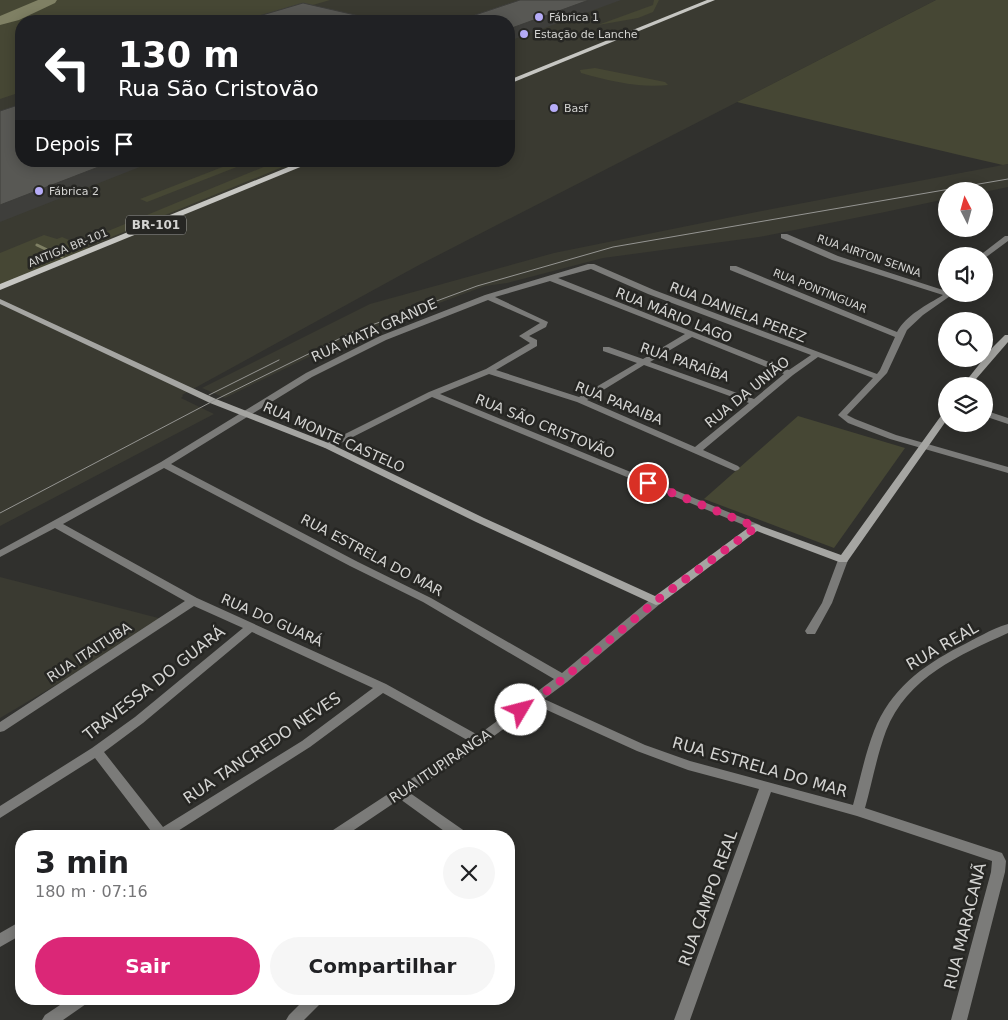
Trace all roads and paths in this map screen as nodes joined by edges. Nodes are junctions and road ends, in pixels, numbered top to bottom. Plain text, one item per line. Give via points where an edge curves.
1 (712, 0) edge
2 (515, 80) edge
3 (297, 167) edge
4 (784, 236) dead end
5 (1008, 238) edge
6 (993, 248) edge
7 (591, 266) joint
8 (733, 268) dead end
9 (550, 278) junction
10 (0, 287) edge
11 (938, 291) edge
12 (488, 297) junction
13 (0, 300) edge
14 (938, 301) edge
15 (690, 335) junction
16 (899, 336) junction
17 (1008, 337) edge
18 (606, 349) dead end
19 (816, 355) junction
20 (643, 363) junction
21 (490, 371) junction
22 (790, 373) junction
23 (878, 377) junction
24 (973, 377) edge
25 (432, 394) junction
26 (580, 400) junction
27 (755, 402) junction
28 (247, 414) junction
29 (993, 416) edge
30 (1008, 421) edge
31 (938, 427) edge
32 (328, 446) junction
33 (925, 446) junction
34 (696, 451) junction
35 (164, 464) junction
36 (735, 468) dead end
37 (1008, 470) edge
38 (54, 522) junction
39 (756, 527) junction
40 (0, 554) edge
41 (843, 560) junction
42 (193, 601) junction
43 (656, 601) junction
44 (251, 627) junction
45 (1008, 628) edge
46 (811, 631) dead end
47 (563, 679) junction
48 (382, 687) junction
49 (535, 700) junction
50 (0, 728) edge
51 (479, 741) junction
52 (96, 751) junction
53 (766, 788) junction
54 (401, 794) junction
55 (858, 811) junction
56 (0, 813) edge
57 (157, 830) edge
58 (169, 830) edge
59 (344, 830) edge
60 (452, 830) edge
61 (982, 851) joint
62 (15, 931) edge
63 (0, 941) edge
64 (72, 1005) edge
65 (309, 1005) edge
66 (50, 1020) edge
67 (294, 1020) edge
68 (682, 1020) edge
69 (959, 1020) edge

1 - 2 main road
3 - 10 main road, ANTIGA BR-101 / BR-101
4 - 11 street, RUA AIRTON SENNA via 835,258
5 - 6 street
7 - 9 street, RUA MATA GRANDE
7 - 19 street, RUA DANIELA PEREZ
8 - 16 street, RUA PONTINGUAR
9 - 12 street, RUA MATA GRANDE
9 - 15 street, RUA MÁRIO LAGO
12 - 21 street, RUA SÃO CRISTOVÃO via 544,322 522,336 534,344
12 - 28 street, RUA MATA GRANDE via 383,338 309,375
13 - 28 street, RUA MONTE CASTELO
14 - 16 street via 909,322
15 - 20 street
15 - 22 street, RUA MÁRIO LAGO
16 - 23 street via 884,371
17 - 24 street
18 - 20 street, RUA PARAÍBA
19 - 22 street, RUA DA UNIÃO
19 - 23 street, RUA DANIELA PEREZ
20 - 26 street
20 - 27 street, RUA PARAÍBA
21 - 25 street, RUA SÃO CRISTOVÃO
21 - 26 street, RUA PARAIBA
22 - 27 street, RUA DA UNIÃO
23 - 33 street via 844,412 844,418
25 - 32 street, RUA SÃO CRISTOVÃO
25 - 39 street, RUA SÃO CRISTOVÃO
26 - 34 street, RUA PARAIBA
27 - 34 street, RUA DA UNIÃO
28 - 32 street, RUA MONTE CASTELO
28 - 35 street, RUA MATA GRANDE
29 - 30 street
31 - 33 street
32 - 43 street, RUA MONTE CASTELO
33 - 37 street
33 - 41 street
34 - 36 street, RUA PARAIBA
35 - 38 street, RUA MATA GRANDE
35 - 47 street, RUA ESTRELA DO MAR via 427,600
38 - 40 street, RUA MATA GRANDE
38 - 42 street, RUA DO GUARÁ
39 - 41 street, RUA SÃO CRISTOVÃO
39 - 43 street, RUA ITUPIRANGA
41 - 46 street via 827,603
42 - 44 street, RUA DO GUARÁ
42 - 50 street, RUA ITAITUBA
43 - 47 street, RUA ITUPIRANGA
44 - 48 street, RUA DO GUARÁ
44 - 52 street, TRAVESSA DO GUARÁ via 139,720
45 - 55 street, RUA REAL via 928,669 902,691 880,731
47 - 49 street, RUA ITUPIRANGA
48 - 51 street, RUA DO GUARÁ
48 - 58 street, RUA TANCREDO NEVES via 306,744
49 - 51 street, RUA ITUPIRANGA
49 - 53 street, RUA ESTRELA DO MAR via 641,748 710,773
51 - 54 street, RUA ITUPIRANGA
52 - 56 street, TRAVESSA DO GUARÁ
52 - 57 street
53 - 55 street, RUA ESTRELA DO MAR
53 - 68 street, RUA CAMPO REAL
54 - 59 street, RUA ITUPIRANGA
54 - 60 street
55 - 61 street, RUA ESTRELA DO MAR
61 - 69 street, RUA MARACANÃ via 997,857 999,863
62 - 63 street
64 - 66 street
65 - 67 street

